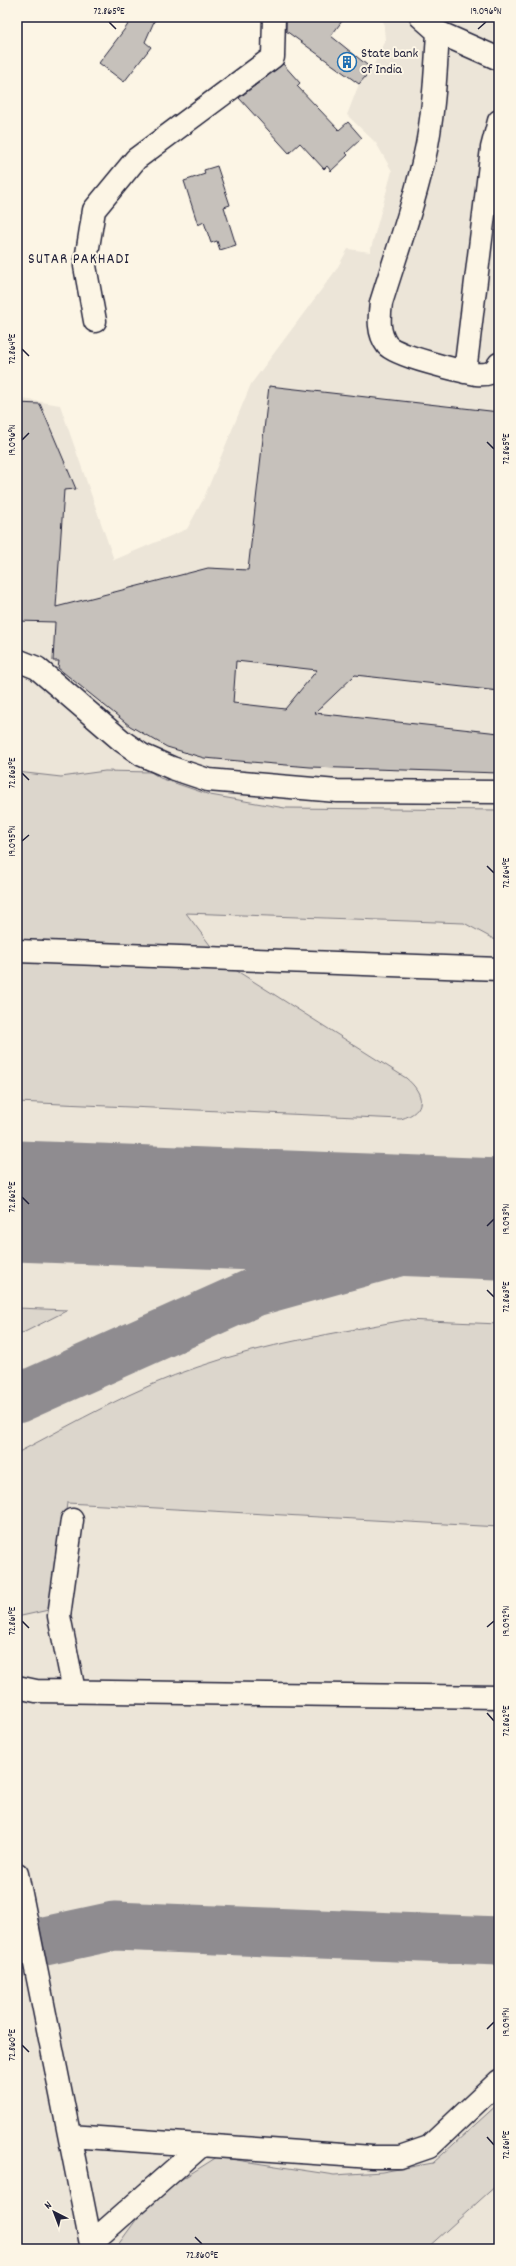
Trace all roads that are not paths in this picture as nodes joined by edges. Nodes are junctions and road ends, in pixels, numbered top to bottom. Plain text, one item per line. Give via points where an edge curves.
1 (274, 17) edge
2 (421, 17) edge
3 (438, 32) junction
4 (499, 59) edge
5 (499, 121) edge
6 (95, 321) dead end
7 (499, 364) edge
8 (465, 372) junction
9 (17, 660) edge
10 (499, 792) edge
11 (17, 951) edge
12 (499, 969) edge
13 (72, 1520) dead end
14 (17, 1687) edge
15 (74, 1691) junction
16 (499, 1697) edge
17 (17, 1874) edge
18 (499, 2081) edge
19 (70, 2136) junction
20 (202, 2145) junction
21 (92, 2246) edge

1 - 6 street via 273,57 136,159 94,210 85,266
2 - 3 street
3 - 4 street
3 - 8 street via 434,96 427,144 381,304 379,321 388,346 400,353
5 - 8 street via 492,148
7 - 8 street via 488,375
9 - 10 street via 37,668 122,742 142,755 208,780 337,791
11 - 12 street
13 - 15 street via 59,1616
14 - 15 street via 36,1691
15 - 16 street
17 - 19 street
18 - 20 street via 429,2147 400,2157
19 - 20 street
19 - 21 street
20 - 21 street

